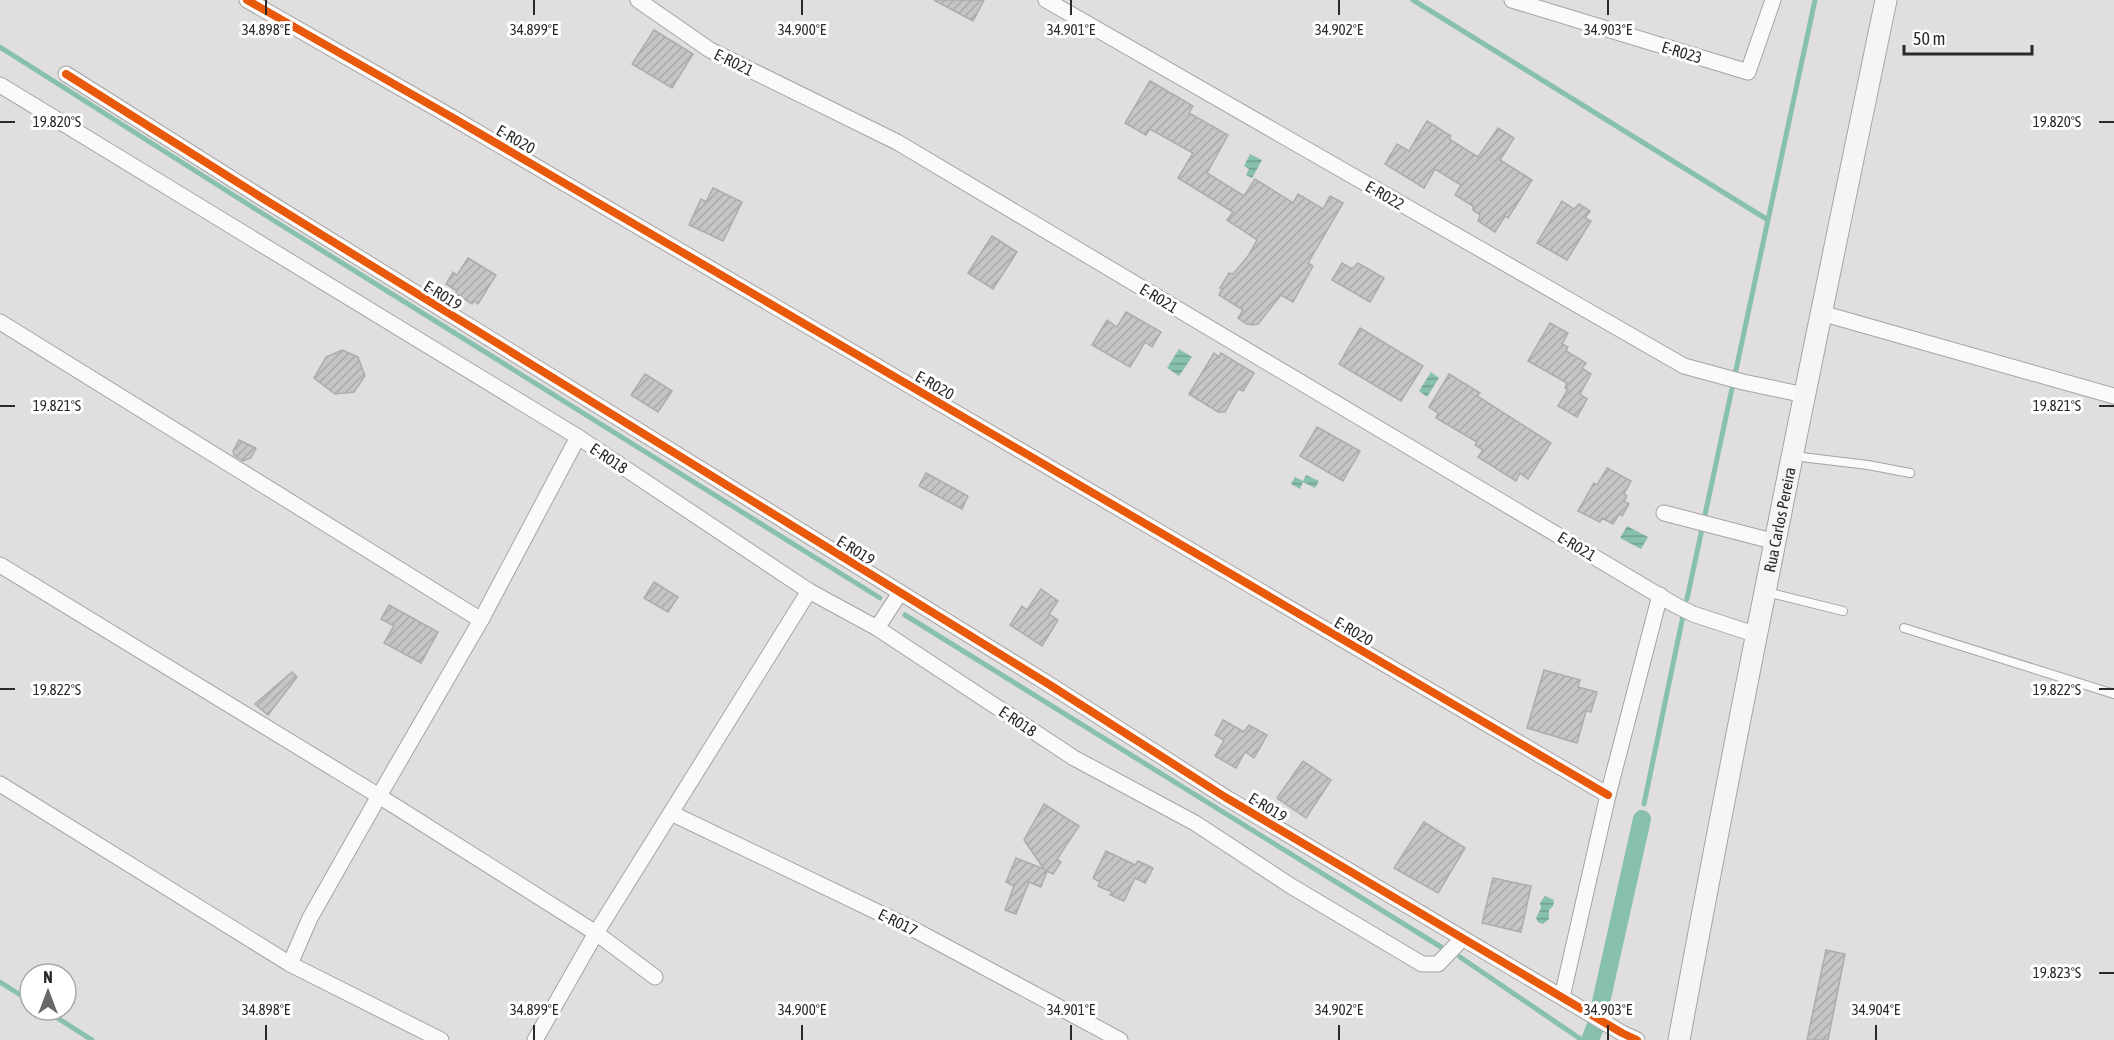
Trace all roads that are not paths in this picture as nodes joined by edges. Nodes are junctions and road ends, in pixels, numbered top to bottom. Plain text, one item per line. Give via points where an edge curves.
1 (248, 0) edge
2 (638, 0) edge
3 (1046, 0) edge
4 (1512, 0) edge
5 (1773, 0) edge
6 (1886, 0) edge
7 (66, 74) dead end
8 (0, 85) edge
9 (1821, 313) junction
10 (0, 322) edge
11 (1805, 395) junction
12 (2114, 396) edge
13 (578, 437) junction
14 (1793, 456) junction
15 (1910, 473) dead end
16 (1664, 513) dead end
17 (1776, 542) junction
18 (0, 565) edge
19 (809, 591) junction
20 (1765, 592) junction
21 (900, 593) junction
22 (1660, 595) junction
23 (1843, 611) dead end
24 (481, 620) junction
25 (877, 628) junction
26 (1904, 628) dead end
27 (1757, 635) junction
28 (2114, 694) edge
29 (0, 784) edge
30 (1608, 795) junction
31 (379, 796) junction
32 (671, 813) junction
33 (596, 933) junction
34 (1462, 939) junction
35 (290, 964) junction
36 (655, 977) dead end
37 (1562, 997) junction
38 (441, 1040) edge
39 (535, 1040) edge
40 (1120, 1040) edge
41 (1637, 1040) edge
42 (1679, 1040) edge

1 - 30 street, E-R020
2 - 22 street, E-R021 via 710,50 897,142
3 - 11 street, E-R022 via 1684,366
4 - 5 street, E-R023 via 1748,72
6 - 9 street, Rua Carlos Pereira
7 - 21 street, E-R019
8 - 13 street, E-R018
9 - 11 street, Rua Carlos Pereira
9 - 12 street
10 - 24 street
11 - 14 street, Rua Carlos Pereira
13 - 19 street, E-R018
13 - 24 street
14 - 15 lane
14 - 17 street, Rua Carlos Pereira
16 - 17 street
17 - 20 street, Rua Carlos Pereira
18 - 31 street
19 - 25 street, E-R018
19 - 32 street
20 - 23 lane
20 - 27 street, Rua Carlos Pereira
21 - 25 street
21 - 34 street, E-R019
22 - 27 street, E-R021 via 1693,614
22 - 30 street
24 - 31 street
25 - 34 street, E-R018 via 1074,758 1195,823 1422,964 1438,964
26 - 28 lane
27 - 42 street, Rua Carlos Pereira
29 - 35 street
30 - 37 street
31 - 33 street
31 - 35 street via 310,918
32 - 33 street
32 - 40 street, E-R017 via 915,930
33 - 36 street
33 - 39 street
34 - 37 street, E-R019
35 - 38 street
37 - 41 street, E-R019

